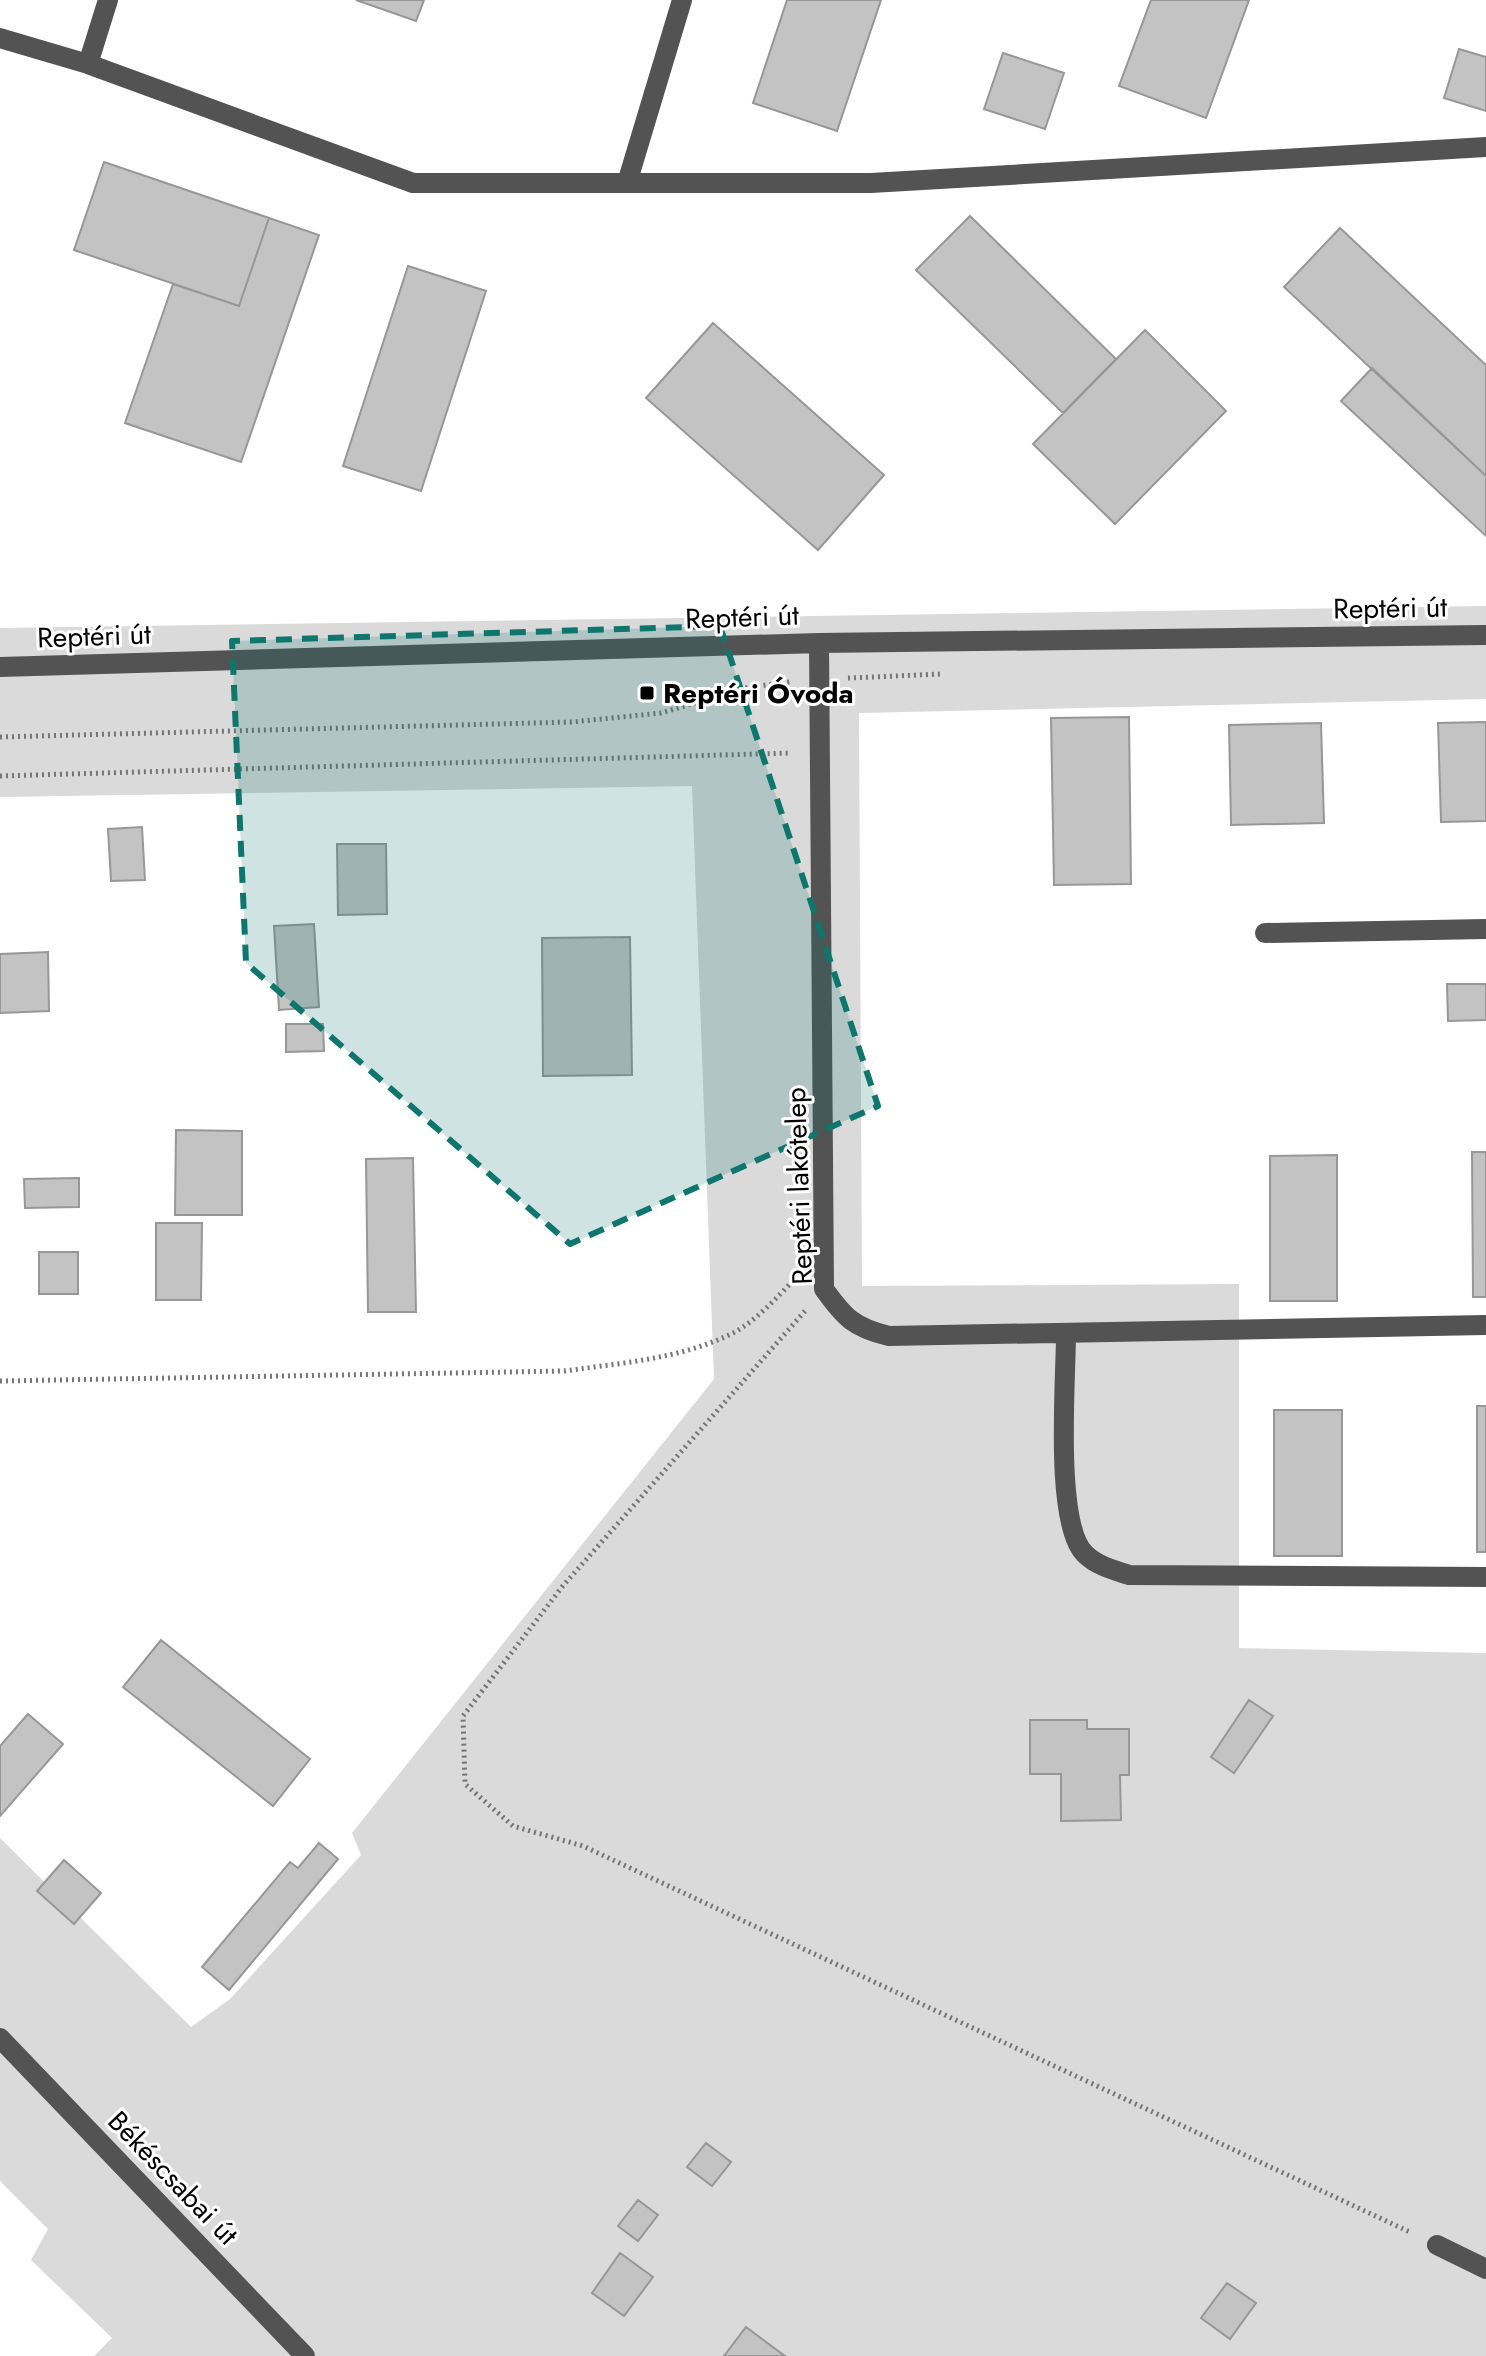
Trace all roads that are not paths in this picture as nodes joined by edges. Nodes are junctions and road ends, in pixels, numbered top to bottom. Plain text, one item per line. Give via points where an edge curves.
1 (108, 0) edge
2 (682, 0) edge
3 (0, 38) edge
4 (88, 64) junction
5 (1486, 147) edge
6 (627, 183) junction
7 (1486, 635) edge
8 (819, 643) junction
9 (0, 667) edge
10 (1486, 929) edge
11 (1265, 933) dead end
12 (1486, 1325) edge
13 (1066, 1334) junction
14 (1486, 1577) edge
15 (0, 2038) edge
16 (1437, 2245) road end
17 (1486, 2269) edge
18 (305, 2356) edge

1 - 4 street
2 - 6 street
3 - 4 street
4 - 6 street via 413,183
5 - 6 street via 871,183
7 - 8 street, Reptéri út
8 - 9 street, Reptéri út
8 - 13 street, Reptéri lakótelep via 824,1289 844,1316 865,1331 889,1336
10 - 11 street
12 - 13 street, Reptéri lakótelep
13 - 14 street via 1065,1489 1083,1552 1101,1565 1129,1575
15 - 18 street, Békéscsabai út
16 - 17 street

